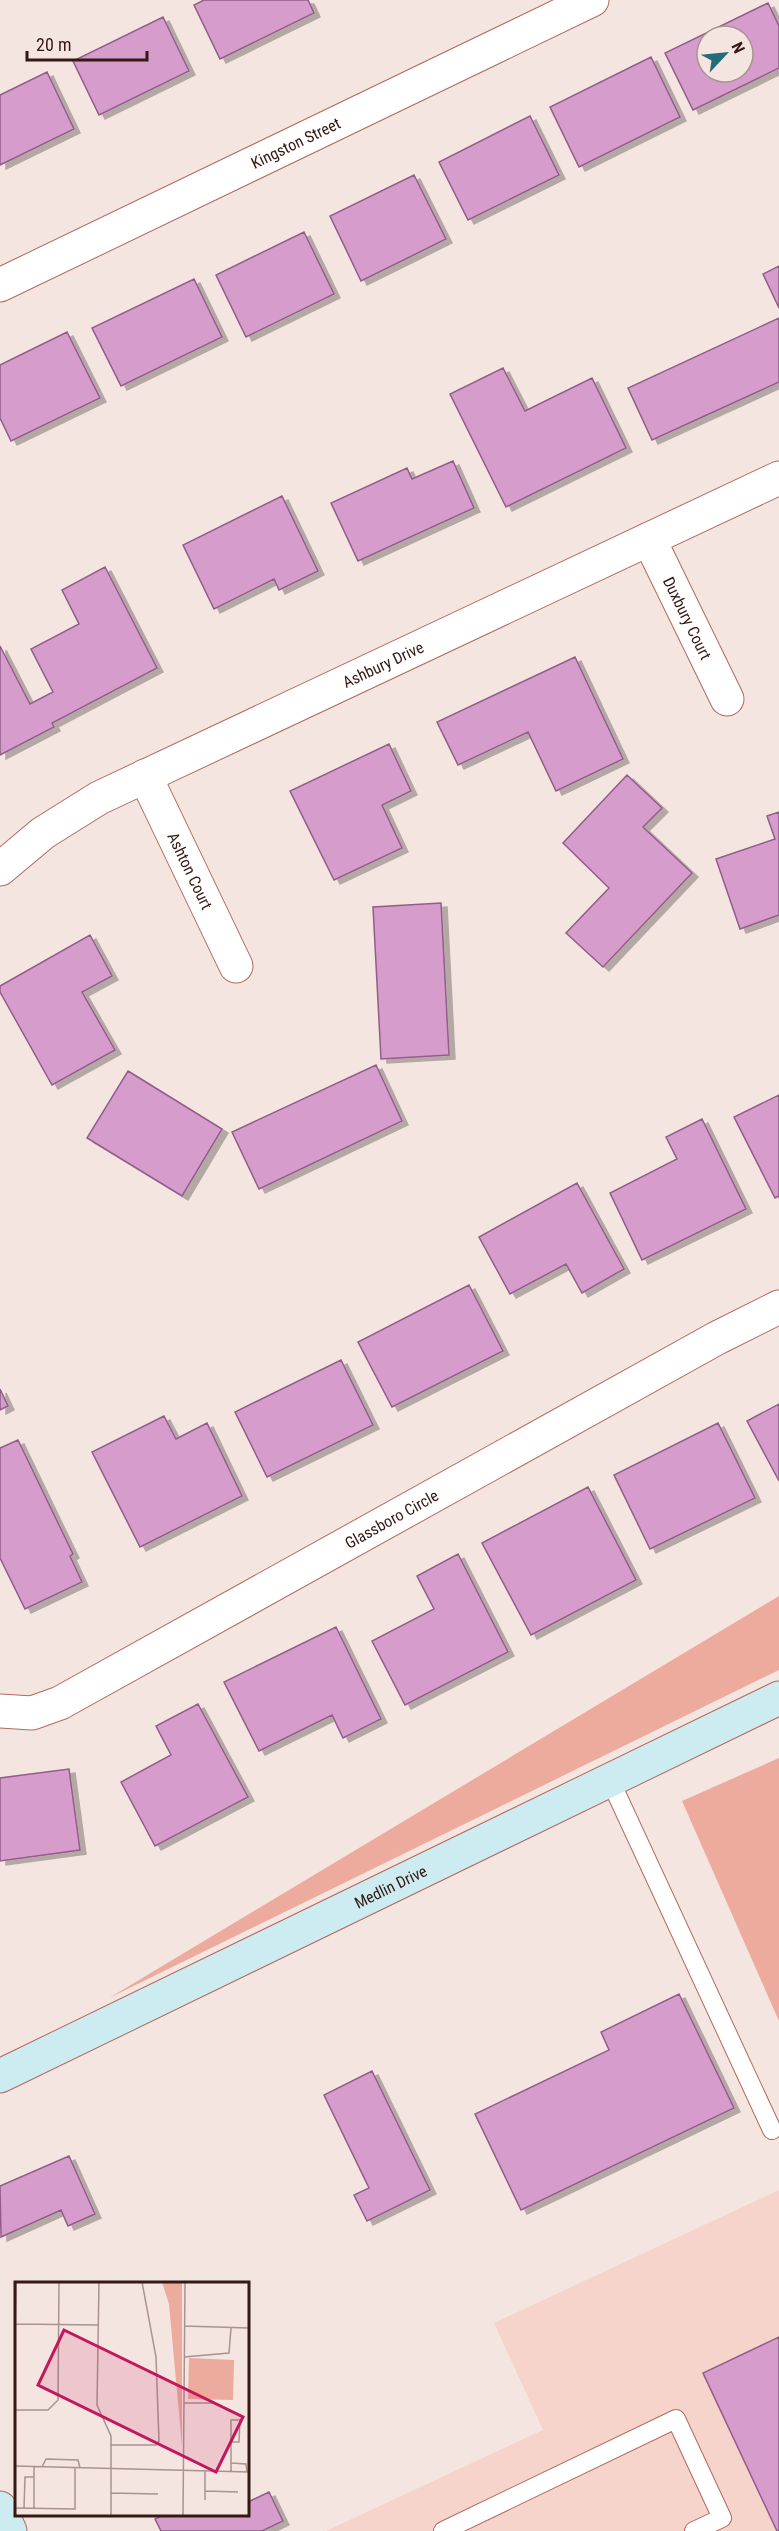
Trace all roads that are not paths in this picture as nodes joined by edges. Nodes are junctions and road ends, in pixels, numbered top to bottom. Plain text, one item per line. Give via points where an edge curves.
1 (592, 0) edge
2 (0, 285) edge
3 (779, 478) edge
4 (649, 539) junction
5 (727, 699) dead end
6 (145, 776) junction
7 (0, 869) edge
8 (236, 966) dead end
9 (779, 1307) edge
10 (779, 1698) edge
11 (0, 1711) edge
12 (610, 1780) junction
13 (0, 2076) edge
14 (772, 2130) dead end
15 (0, 2508) edge
16 (10, 2531) edge
17 (443, 2531) edge
18 (694, 2531) edge

1 - 2 street, Kingston Street
3 - 4 street, Ashbury Drive
4 - 5 street, Duxbury Court
4 - 6 street, Ashbury Drive
6 - 7 street, Ashbury Drive via 99,798 43,833
6 - 8 street, Ashton Court
9 - 11 street, Glassboro Circle via 60,1703 32,1713
10 - 12 street, Medlin Drive
12 - 13 street, Medlin Drive
12 - 14 lane
15 - 16 street
17 - 18 lane via 676,2419 722,2518

